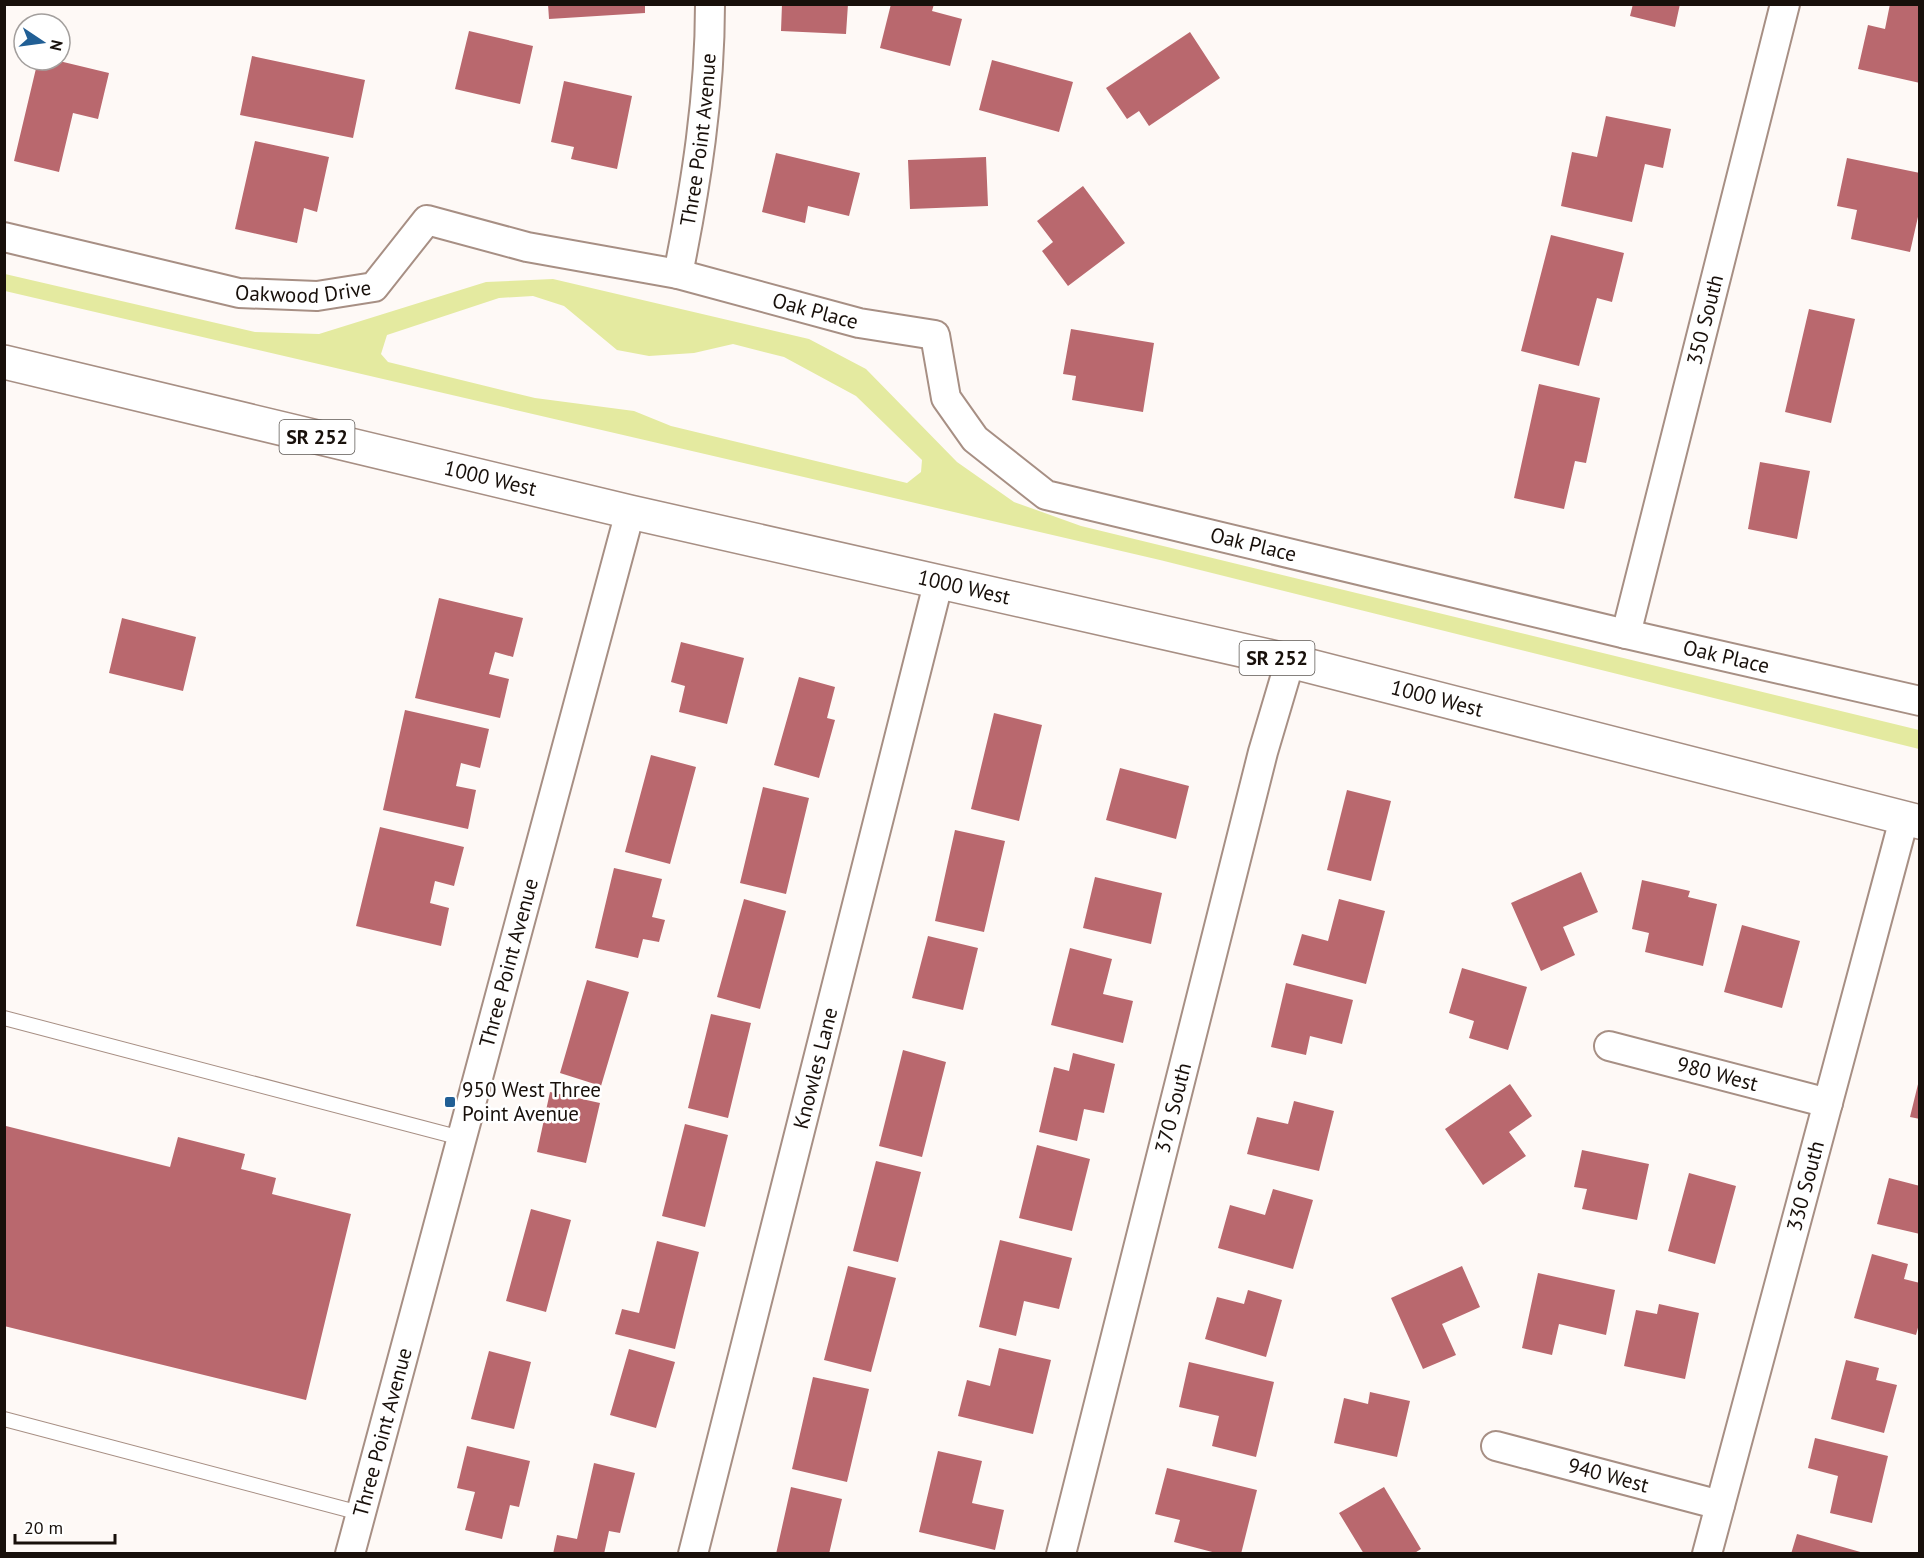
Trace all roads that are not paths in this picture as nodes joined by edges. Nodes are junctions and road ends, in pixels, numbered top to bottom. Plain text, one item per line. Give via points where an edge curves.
1 (710, 4) edge
2 (1785, 4) edge
3 (4, 237) edge
4 (678, 274) junction
5 (4, 362) edge
6 (630, 512) junction
7 (938, 584) junction
8 (1626, 634) junction
9 (1290, 661) junction
10 (1920, 701) edge
11 (1912, 821) edge
12 (4, 1018) edge
13 (1609, 1046) dead end
14 (1828, 1103) junction
15 (461, 1138) junction
16 (4, 1419) edge
17 (1496, 1446) dead end
18 (1720, 1505) junction
19 (360, 1513) junction
20 (350, 1554) edge
21 (693, 1554) edge
22 (1061, 1554) edge
23 (1707, 1554) edge

1 - 4 street, Three Point Avenue via 710,59 698,174
2 - 8 street, 350 South
3 - 4 street, Oakwood Drive via 239,293 316,296 374,287 427,220 527,247
4 - 8 street, Oak Place via 859,323 935,335 946,398 975,439 1046,495
5 - 6 main road, 1000 West / SR 252
6 - 7 main road, 1000 West / SR 252
6 - 15 street, Three Point Avenue
7 - 9 main road, 1000 West / SR 252
7 - 21 street, Knowles Lane
8 - 10 street, Oak Place
9 - 11 main road, 1000 West / SR 252
9 - 22 street, 370 South via 1263,752
11 - 14 street, 330 South
12 - 15 lane
13 - 14 street, 980 West
14 - 18 street, 330 South
15 - 19 street, Three Point Avenue
16 - 19 lane
17 - 18 street, 940 West
18 - 23 street, 330 South
19 - 20 street, Three Point Avenue

